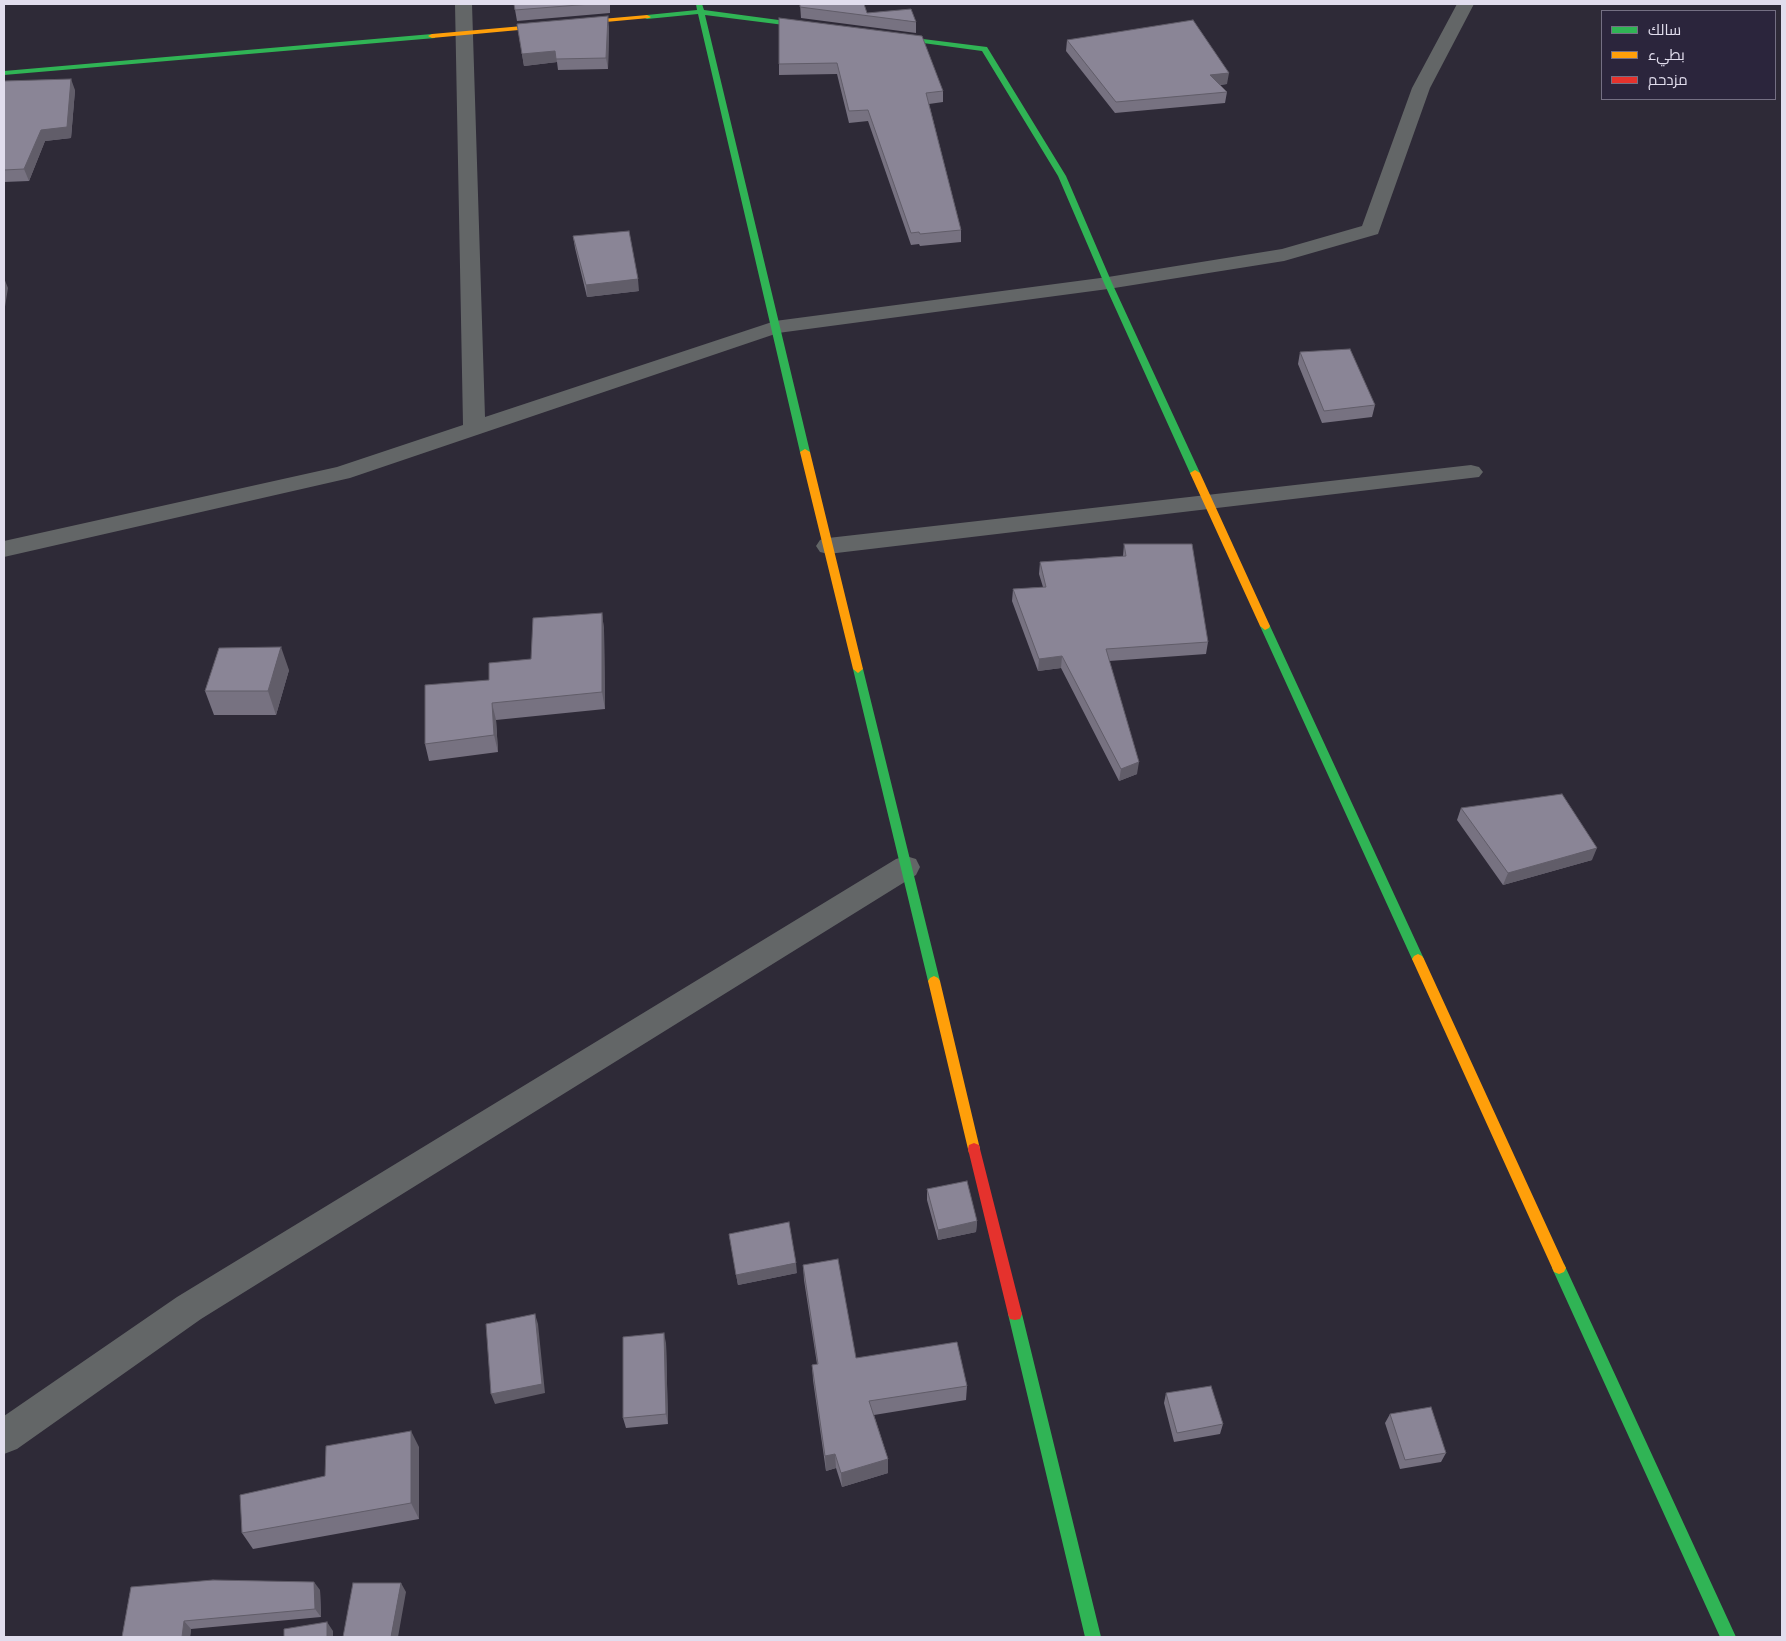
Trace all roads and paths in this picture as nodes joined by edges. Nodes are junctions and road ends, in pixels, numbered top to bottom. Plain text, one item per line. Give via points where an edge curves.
1 (463, 4) edge
2 (1465, 4) edge
3 (700, 8) edge
4 (828, 28) edge
5 (464, 33) junction
6 (877, 35) edge
7 (4, 73) edge
8 (1108, 283) junction
9 (775, 327) junction
10 (474, 428) junction
11 (1472, 472) dead end
12 (1209, 502) junction
13 (828, 546) junction
14 (4, 549) edge
15 (906, 867) junction
16 (4, 1436) edge
17 (1094, 1637) edge
18 (1728, 1637) edge

1 - 5 street
2 - 8 street via 1421,88 1371,230 1284,255
3 - 4 street
3 - 5 street
3 - 9 street
5 - 7 street
5 - 10 street
6 - 8 street via 984,48 1062,176
8 - 9 street
8 - 12 street
9 - 10 street
9 - 13 street
10 - 14 street via 342,473
11 - 12 street
12 - 13 street
12 - 18 street
13 - 15 street
15 - 16 street via 190,1308
15 - 17 street

